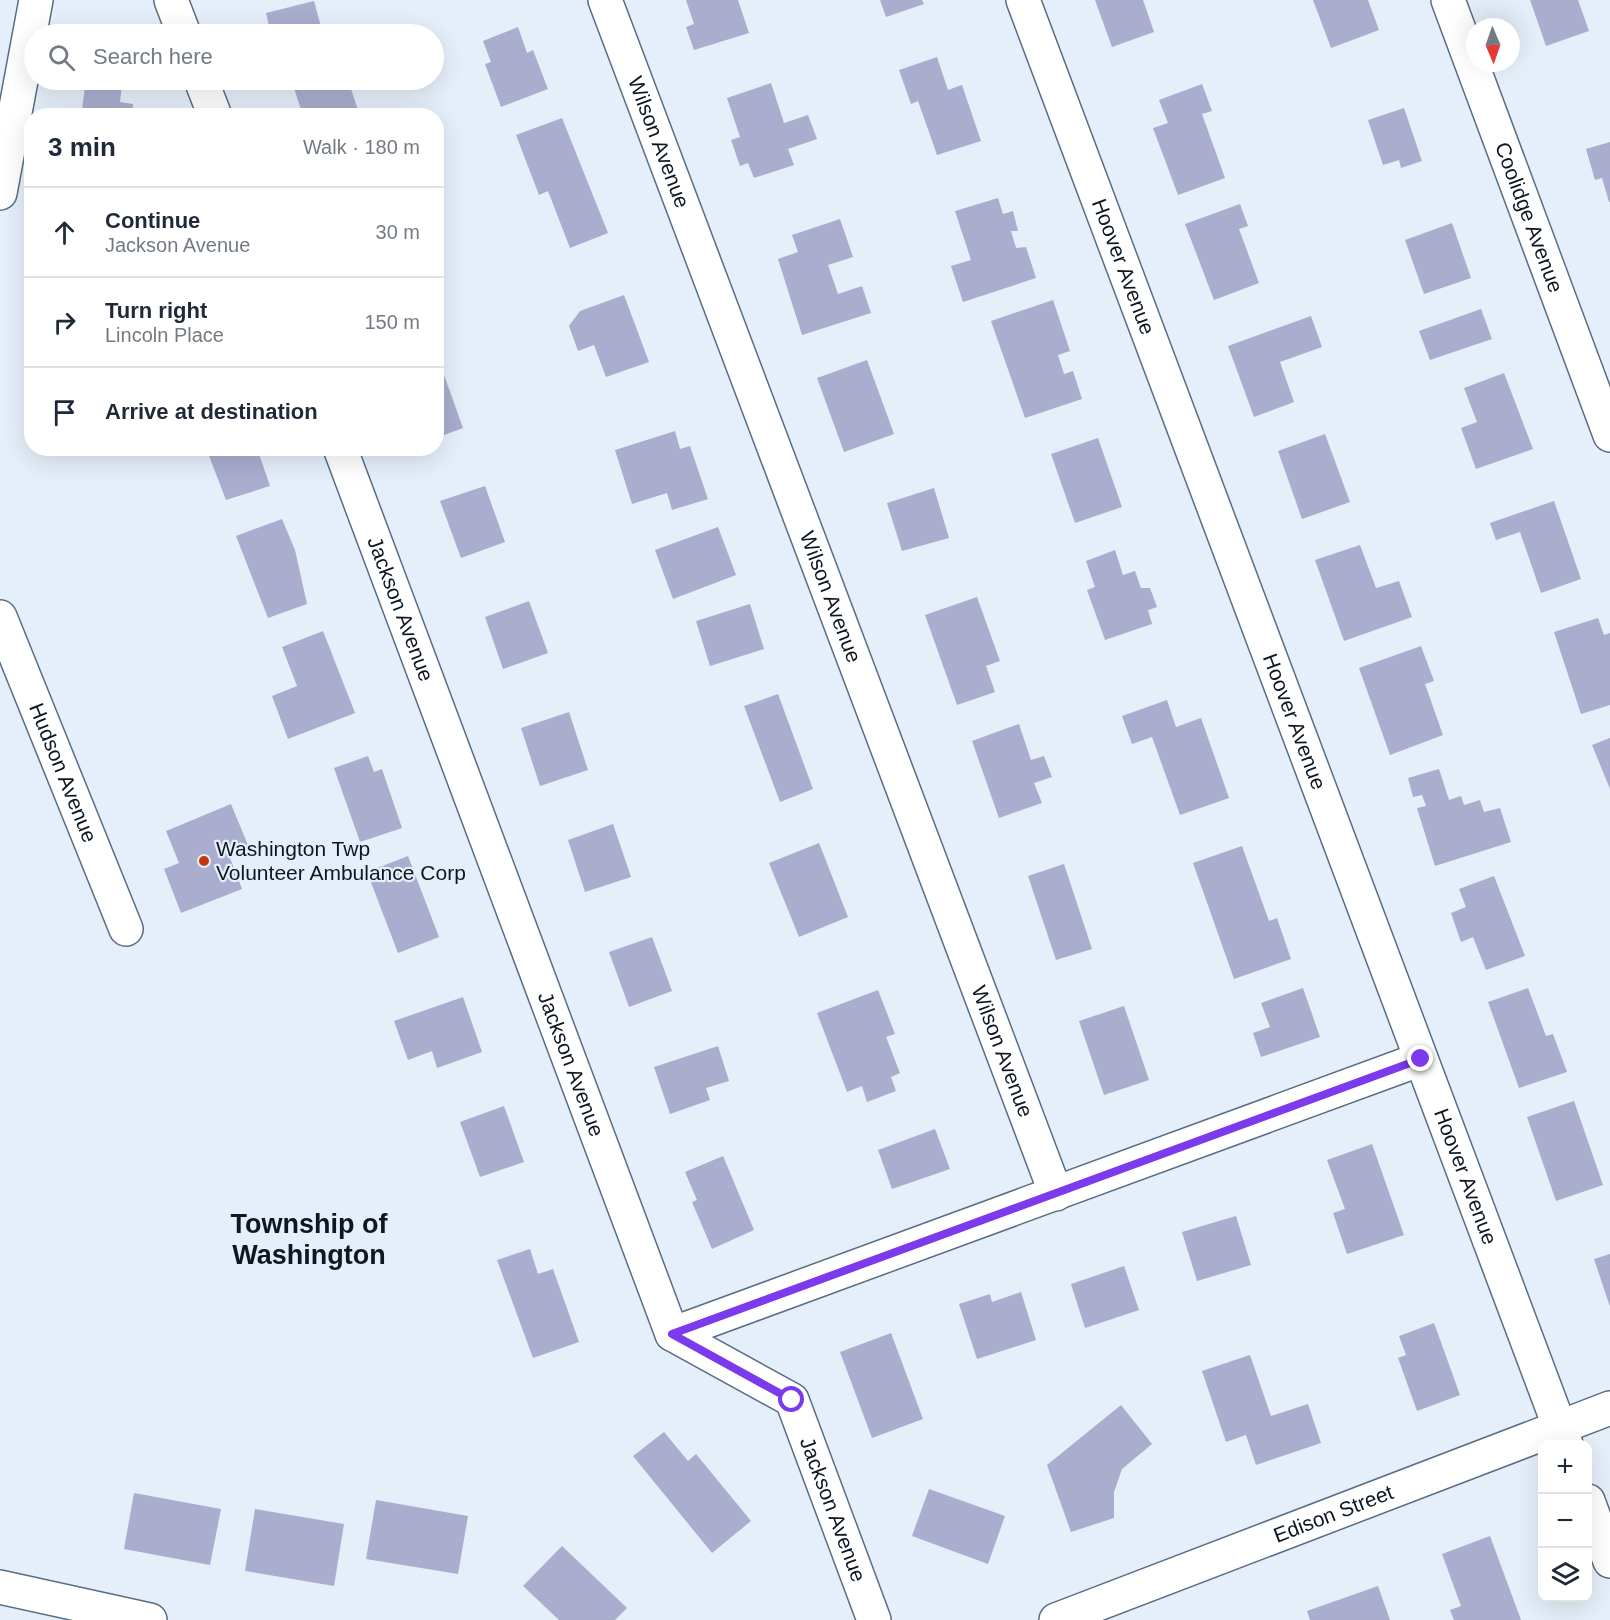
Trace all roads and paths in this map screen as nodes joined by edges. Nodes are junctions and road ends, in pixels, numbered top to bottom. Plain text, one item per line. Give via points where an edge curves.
1 (36, 0) edge
2 (171, 0) edge
3 (605, 0) edge
4 (1023, 0) edge
5 (1448, 0) edge
6 (32, 24) edge
7 (180, 24) edge
8 (24, 64) edge
9 (205, 90) edge
10 (212, 108) edge
11 (0, 193) edge
12 (1610, 435) edge
13 (343, 456) edge
14 (3, 635) edge
15 (126, 929) dead end
16 (1421, 1059) junction
17 (1056, 1194) junction
18 (672, 1334) junction
19 (1610, 1408) edge
20 (1563, 1436) edge
21 (1592, 1514) edge
22 (1610, 1561) edge
23 (0, 1587) edge
24 (150, 1620) edge
25 (874, 1620) edge
26 (1056, 1620) edge

1 - 6 street
2 - 7 street
3 - 17 street, Wilson Avenue
4 - 16 street, Hoover Avenue
5 - 12 street, Coolidge Avenue
8 - 11 street
9 - 10 street
13 - 18 street, Jackson Avenue
14 - 15 street, Hudson Avenue
16 - 17 street
16 - 20 street, Hoover Avenue
17 - 18 street
18 - 25 street, Jackson Avenue via 792,1400
19 - 20 street, Edison Street
20 - 26 street, Edison Street
21 - 22 street
23 - 24 street

